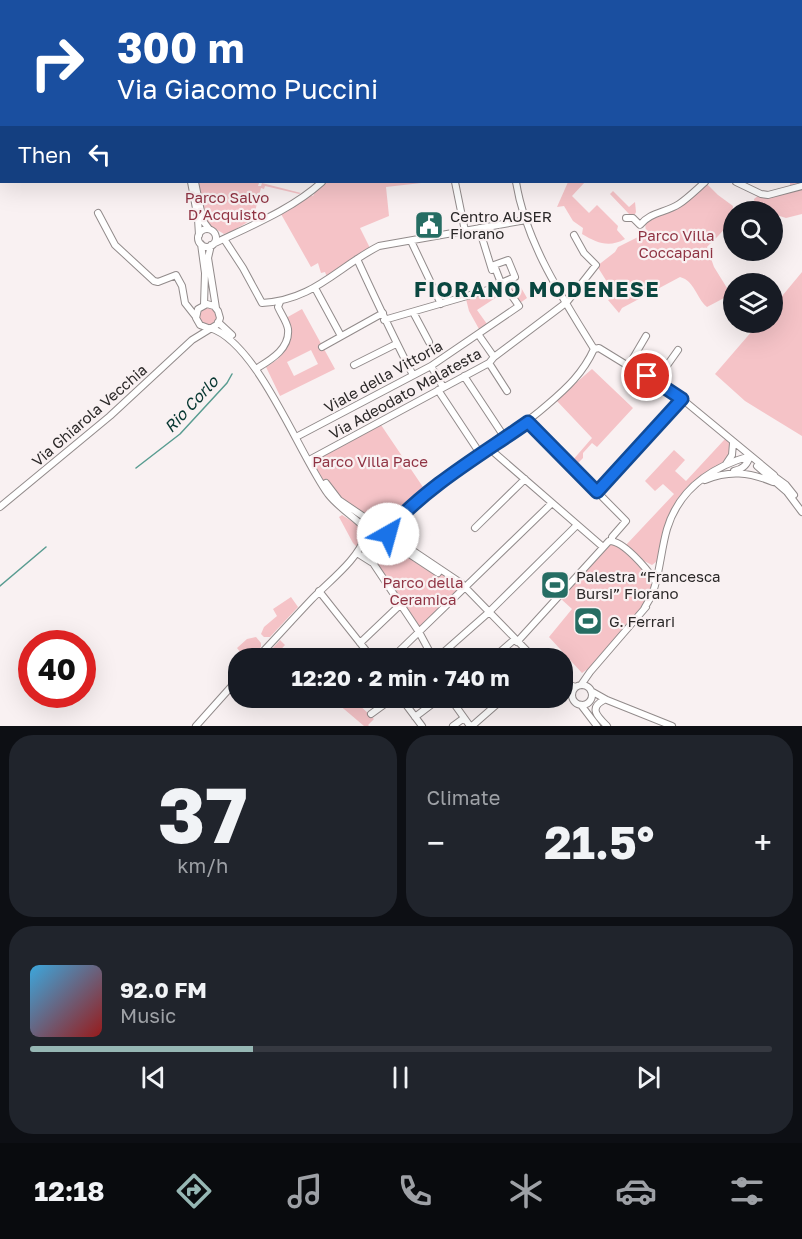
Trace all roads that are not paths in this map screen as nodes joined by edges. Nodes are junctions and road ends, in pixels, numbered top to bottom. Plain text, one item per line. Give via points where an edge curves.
1 (190, 183) edge
2 (195, 183) edge
3 (321, 183) edge
4 (455, 183) edge
5 (516, 183) edge
6 (704, 183) edge
7 (738, 183) edge
8 (802, 186) edge
9 (98, 213) dead end
10 (626, 218) dead end
11 (525, 220) junction
12 (479, 228) junction
13 (212, 231) junction
14 (239, 231) junction
15 (465, 231) junction
16 (199, 235) junction
17 (574, 235) dead end
18 (224, 239) junction
19 (411, 241) junction
20 (201, 244) junction
21 (212, 244) junction
22 (357, 259) junction
23 (498, 287) junction
24 (315, 288) junction
25 (280, 302) junction
26 (566, 302) junction
27 (441, 304) junction
28 (188, 307) junction
29 (201, 307) junction
30 (216, 308) junction
31 (413, 312) junction
32 (383, 317) junction
33 (197, 320) junction
34 (218, 322) junction
35 (209, 328) junction
36 (478, 334) junction
37 (341, 336) junction
38 (646, 336) dead end
39 (192, 340) junction
40 (429, 342) dead end
41 (396, 344) junction
42 (322, 347) dead end
43 (597, 349) junction
44 (678, 350) dead end
45 (491, 360) junction
46 (354, 365) dead end
47 (628, 365) junction
48 (431, 366) junction
49 (259, 367) junction
50 (413, 375) junction
51 (464, 376) junction
52 (656, 381) junction
53 (440, 388) junction
54 (507, 391) dead end
55 (682, 399) junction
56 (528, 422) junction
57 (298, 436) junction
58 (728, 436) junction
59 (505, 438) junction
60 (733, 443) junction
61 (490, 449) junction
62 (745, 450) junction
63 (482, 455) junction
64 (749, 457) junction
65 (311, 459) junction
66 (725, 465) junction
67 (731, 472) junction
68 (774, 475) junction
69 (525, 479) junction
70 (699, 481) junction
71 (780, 486) junction
72 (597, 492) junction
73 (552, 503) junction
74 (0, 507) edge
75 (802, 507) edge
76 (802, 512) edge
77 (400, 516) junction
78 (671, 520) junction
79 (370, 521) junction
80 (384, 523) junction
81 (578, 525) junction
82 (364, 528) junction
83 (475, 528) dead end
84 (388, 532) junction
85 (365, 536) junction
86 (612, 540) junction
87 (384, 541) junction
88 (374, 544) junction
89 (603, 547) junction
90 (666, 552) junction
91 (362, 553) junction
92 (639, 562) junction
93 (347, 564) junction
94 (649, 572) junction
95 (659, 572) junction
96 (655, 581) junction
97 (464, 589) junction
98 (319, 591) junction
99 (657, 591) junction
100 (401, 604) junction
101 (644, 609) junction
102 (488, 613) junction
103 (418, 632) junction
104 (516, 640) junction
105 (360, 643) junction
106 (266, 648) edge
107 (364, 648) edge
108 (402, 648) edge
109 (428, 648) edge
110 (447, 648) edge
111 (506, 648) edge
112 (524, 648) edge
113 (598, 663) junction
114 (573, 685) edge
115 (579, 686) junction
116 (590, 689) junction
117 (228, 690) edge
118 (573, 694) edge
119 (606, 700) junction
120 (573, 701) edge
121 (590, 701) junction
122 (581, 705) junction
123 (379, 708) edge
124 (408, 708) edge
125 (427, 708) edge
126 (457, 708) edge
127 (492, 708) edge
128 (371, 714) dead end
129 (415, 717) junction
130 (464, 718) junction
131 (196, 726) edge
132 (422, 726) edge
133 (453, 726) edge
134 (471, 726) edge
135 (597, 726) edge
136 (604, 726) edge
137 (672, 726) edge

1 - 16 street
2 - 13 street via 203,221
3 - 14 street via 296,201
4 - 15 street
5 - 11 street
6 - 10 street via 678,205 653,214 640,225 633,218
7 - 8 street via 768,195
9 - 28 street via 115,245 154,281 176,274
11 - 12 street
11 - 26 street
12 - 15 street
12 - 23 street
13 - 14 street via 222,235
13 - 16 street via 203,230
13 - 21 street
14 - 18 street
15 - 19 street
16 - 20 street
17 - 26 street via 596,265
18 - 21 street
18 - 25 street via 262,303
19 - 22 street via 379,246
19 - 27 street
20 - 21 street
20 - 29 street via 205,273
21 - 30 street via 208,258
22 - 24 street
22 - 32 street
23 - 27 street
23 - 36 street, Viale della Vittoria via 505,286 519,307
24 - 25 street
24 - 37 street
25 - 49 street via 287,337 276,357
26 - 43 street
26 - 45 street, Via Adeodato Malatesta
27 - 31 street
28 - 29 street
28 - 33 street
29 - 30 street
29 - 33 street
30 - 34 street via 220,314
31 - 32 street
31 - 40 street
32 - 37 street
32 - 41 street
33 - 35 street
33 - 39 street, Via Ghiarola Vecchia
34 - 35 street
34 - 49 street
35 - 39 street, Via Ghiarola Vecchia
35 - 82 street via 226,334 255,367 328,495
36 - 45 street
36 - 48 street, Viale della Vittoria
37 - 42 street
38 - 47 street
39 - 74 street, Via Ghiarola Vecchia via 110,416
41 - 46 street
41 - 50 street
43 - 47 street
43 - 56 street via 579,376
44 - 52 street
45 - 51 street, Via Adeodato Malatesta
45 - 54 street
47 - 52 street
48 - 50 street, Viale della Vittoria
48 - 53 street
49 - 57 street
50 - 57 street, Viale della Vittoria
51 - 53 street, Via Adeodato Malatesta
51 - 59 street
52 - 55 street
53 - 63 street
53 - 65 street, Via Adeodato Malatesta
55 - 58 street
55 - 72 street
56 - 59 street
56 - 72 street
57 - 65 street
58 - 60 street
58 - 62 street
59 - 61 street
60 - 64 street
60 - 66 street via 732,455
61 - 63 street
61 - 69 street
62 - 64 street
62 - 68 street
63 - 77 street
64 - 66 street
64 - 67 street via 741,469
64 - 68 street
64 - 71 street
65 - 79 street via 339,500
66 - 70 street
67 - 70 street
67 - 71 street via 747,473
68 - 75 street
69 - 73 street
69 - 83 street
70 - 78 street via 682,498
71 - 76 street
72 - 86 street via 626,521
73 - 81 street
73 - 97 street
77 - 80 street
77 - 84 street
78 - 90 street
78 - 95 street
79 - 80 street
79 - 82 street
80 - 84 street
81 - 89 street
81 - 102 street
82 - 85 street
84 - 87 street
84 - 97 street
85 - 88 street
85 - 93 street via 363,545
86 - 89 street
86 - 92 street
87 - 88 street
87 - 97 street
88 - 91 street
89 - 104 street
90 - 95 street
90 - 99 street
91 - 93 street
91 - 100 street
92 - 94 street
92 - 95 street
93 - 98 street
94 - 95 street
94 - 96 street
95 - 96 street
95 - 99 street
96 - 101 street
97 - 102 street
97 - 103 street
98 - 105 street
98 - 106 street
99 - 101 street
100 - 103 street
100 - 105 street
101 - 113 street
102 - 104 street
102 - 110 street
103 - 108 street
103 - 109 street
104 - 111 street
104 - 112 street
105 - 107 street
113 - 115 street
113 - 116 street via 589,680
114 - 115 street
115 - 116 street
115 - 118 street
116 - 119 street
116 - 121 street
117 - 131 street
119 - 121 street
119 - 136 street via 595,710
119 - 137 street
120 - 122 street
121 - 122 street
121 - 136 street via 591,712
122 - 135 street
123 - 128 street
124 - 129 street
125 - 129 street
126 - 130 street
127 - 134 street
129 - 132 street
130 - 133 street
130 - 134 street

